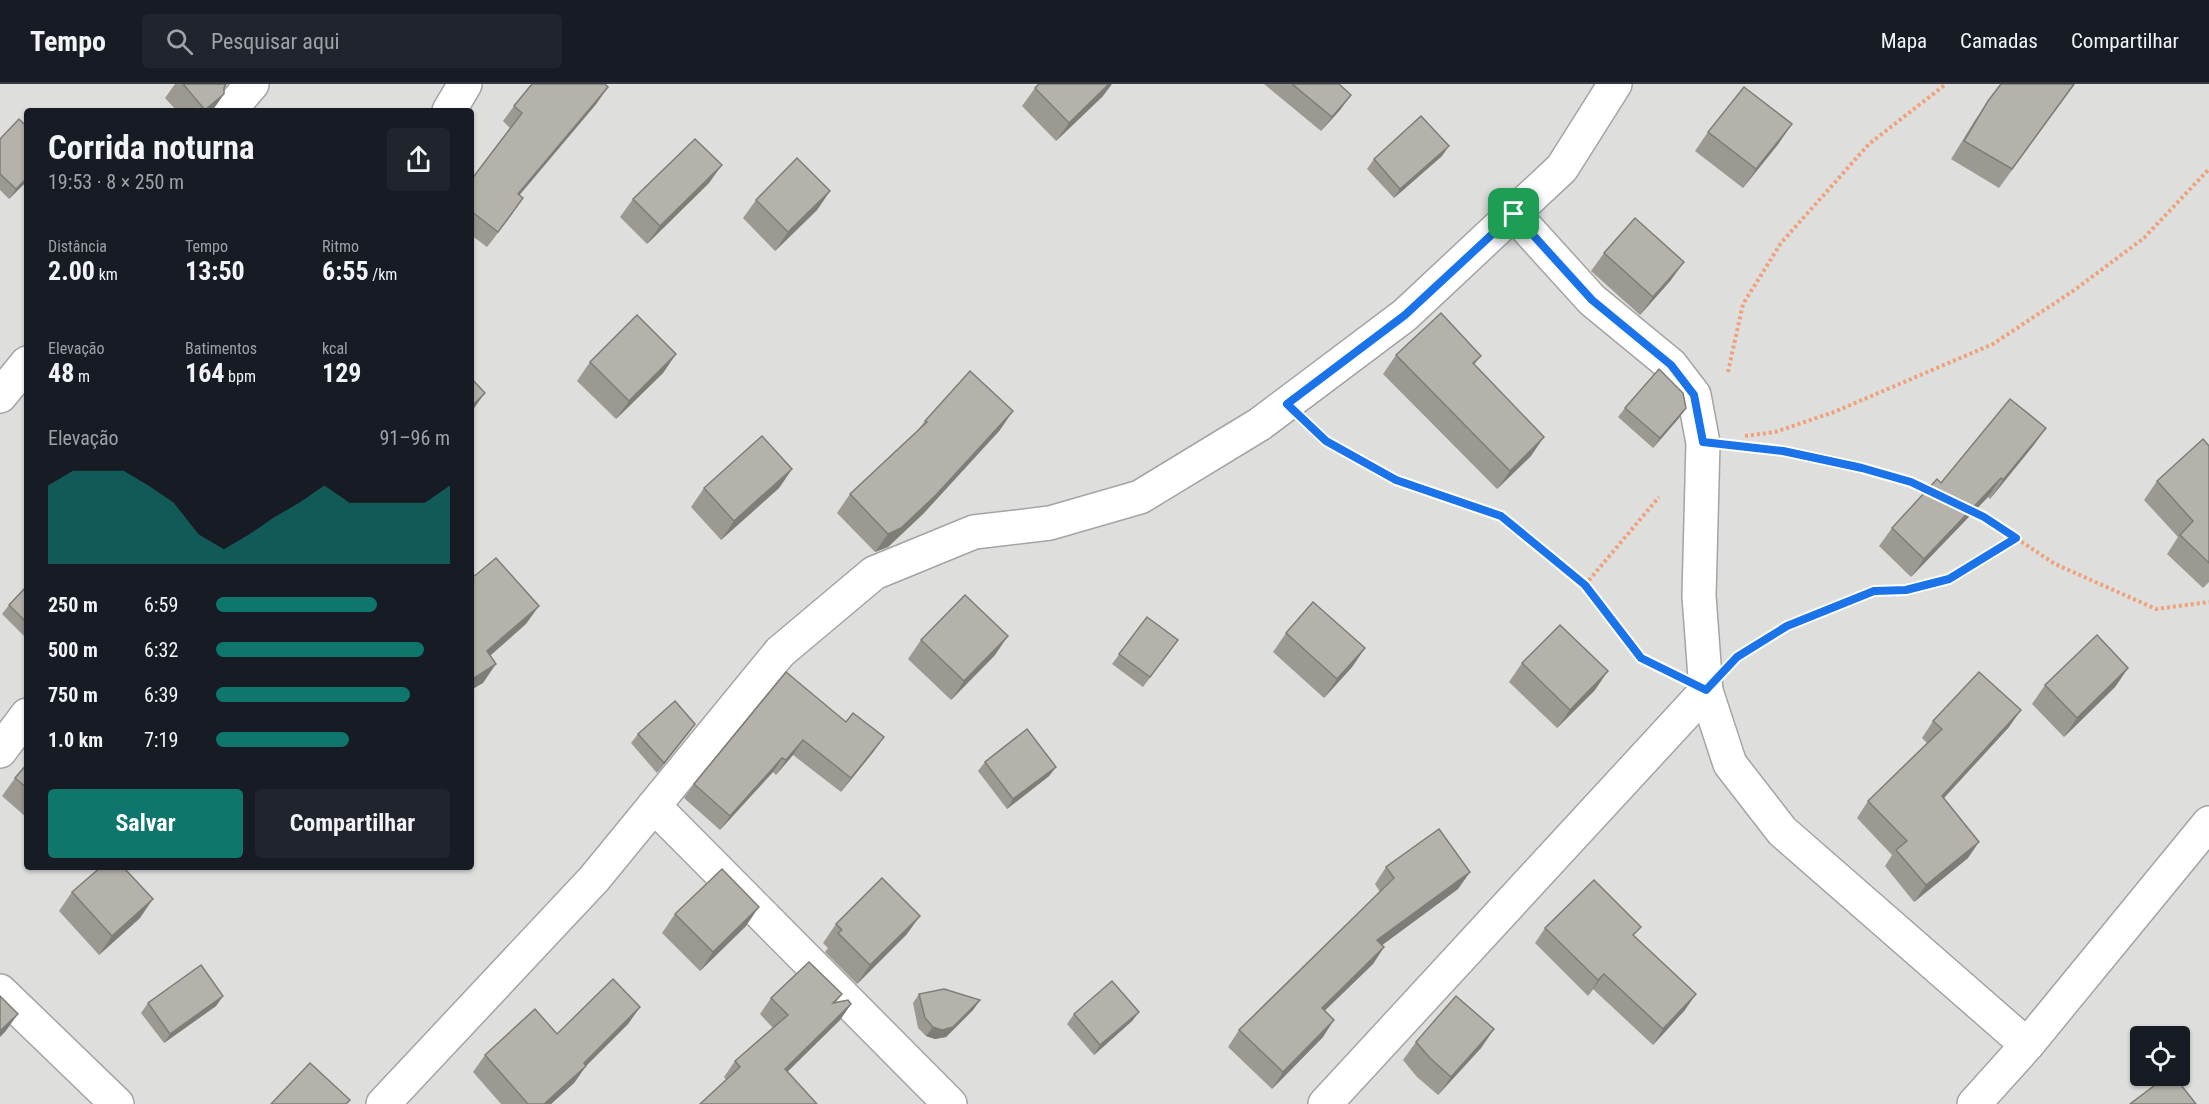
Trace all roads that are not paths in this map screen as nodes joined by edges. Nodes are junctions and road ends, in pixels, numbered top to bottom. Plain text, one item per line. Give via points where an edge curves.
1 (252, 84) edge
2 (465, 84) edge
3 (1615, 84) edge
4 (232, 108) edge
5 (451, 108) edge
6 (1514, 214) junction
7 (24, 367) edge
8 (0, 396) edge
9 (1706, 690) junction
10 (24, 719) edge
11 (0, 751) edge
12 (654, 806) junction
13 (2209, 823) edge
14 (0, 991) edge
15 (2027, 1045) junction
16 (117, 1104) edge
17 (383, 1104) edge
18 (950, 1104) edge
19 (1325, 1104) edge
20 (1974, 1104) edge

1 - 4 street
2 - 5 street
3 - 6 street via 1562,168
6 - 9 street via 1592,300 1671,365 1694,395 1703,442 1699,596
6 - 12 street via 1405,315 1260,424 1140,497 1050,523 974,532 874,573 780,652
7 - 8 street
9 - 15 street via 1730,764 1782,831
9 - 19 street
10 - 11 street
12 - 17 street via 594,879
12 - 18 street
13 - 15 street
14 - 16 street
15 - 20 street

